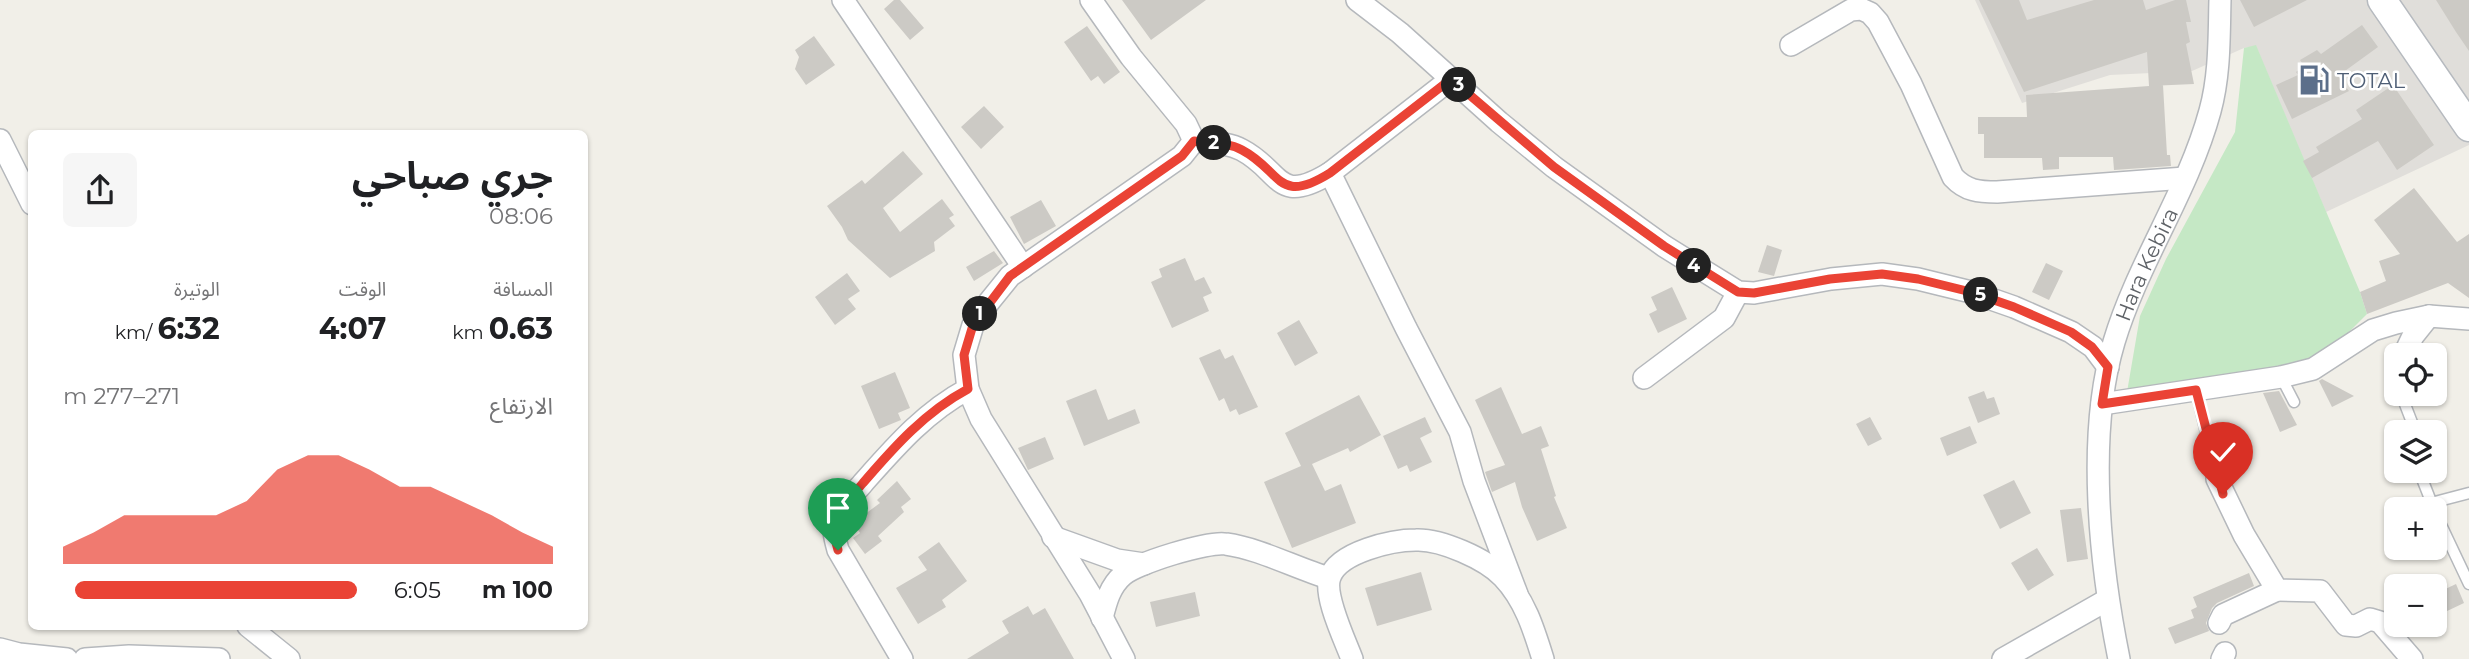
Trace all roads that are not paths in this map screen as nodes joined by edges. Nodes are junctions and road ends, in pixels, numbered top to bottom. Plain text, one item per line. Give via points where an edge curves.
1 (843, 0) edge
2 (1091, 0) edge
3 (1357, 0) edge
4 (2220, 0) edge
5 (2382, 0) edge
6 (1791, 45) dead end
7 (1451, 79) junction
8 (2469, 127) edge
9 (0, 140) edge
10 (1194, 141) junction
11 (1330, 173) junction
12 (2185, 178) junction
13 (28, 196) edge
14 (1023, 267) junction
15 (1738, 292) junction
16 (2429, 316) junction
17 (2469, 319) edge
18 (2410, 343) edge
19 (2108, 367) junction
20 (2281, 377) junction
21 (1644, 378) dead end
22 (968, 389) junction
23 (2196, 390) junction
24 (2294, 402) dead end
25 (2102, 404) junction
26 (2217, 478) joint
27 (2469, 493) edge
28 (2447, 502) edge
29 (1053, 537) junction
30 (2447, 537) edge
31 (1144, 564) junction
32 (1329, 578) junction
33 (2469, 583) edge
34 (2277, 590) junction
35 (1517, 594) junction
36 (2107, 600) junction
37 (1102, 618) junction
38 (2219, 623) dead end
39 (253, 630) edge
40 (0, 649) edge
41 (67, 659) edge
42 (85, 659) edge
43 (219, 659) edge
44 (289, 659) edge
45 (902, 659) edge
46 (1124, 659) edge
47 (1352, 659) edge
48 (1543, 659) edge
49 (2003, 659) edge
50 (2119, 659) edge
51 (2412, 659) edge

1 - 14 street
2 - 10 street via 1130,57 1186,124
3 - 7 street
4 - 12 street, Hara Kebira via 2218,73 2210,111
5 - 8 main road
6 - 12 street via 1851,10 1870,13 1911,84 1953,177 1974,191
7 - 11 street
7 - 15 street via 1554,167 1664,246
9 - 13 street
10 - 11 street via 1243,150 1275,178 1296,188 1312,185
10 - 14 street via 1182,156
11 - 35 street via 1460,432
12 - 19 street, Hara Kebira via 2128,306
14 - 22 street via 1010,276 973,325 964,355
15 - 19 street via 1882,274 1918,279 1971,292 2071,332 2092,347
15 - 21 street via 1724,318
16 - 17 street
16 - 18 street
16 - 20 street via 2373,330 2313,369
19 - 25 street, Hara Kebira
20 - 23 street
20 - 24 lane
22 - 29 street via 981,419
22 - 45 street via 897,443 836,517 833,531 838,550
23 - 25 street
23 - 26 lane
25 - 36 street, Hara Kebira via 2098,476
26 - 34 street
27 - 28 lane
29 - 31 street via 1117,560
29 - 37 street
30 - 33 lane
31 - 32 street via 1224,543
31 - 37 street via 1114,585
32 - 35 street via 1335,568 1362,551 1416,539 1469,554 1502,575
32 - 47 street via 1329,595
34 - 38 street via 2223,615
34 - 51 street via 2320,591 2346,625 2370,619 2379,622
35 - 48 street
36 - 49 street
36 - 50 street, Hara Kebira
37 - 46 street
39 - 44 street
40 - 41 street
42 - 43 street

